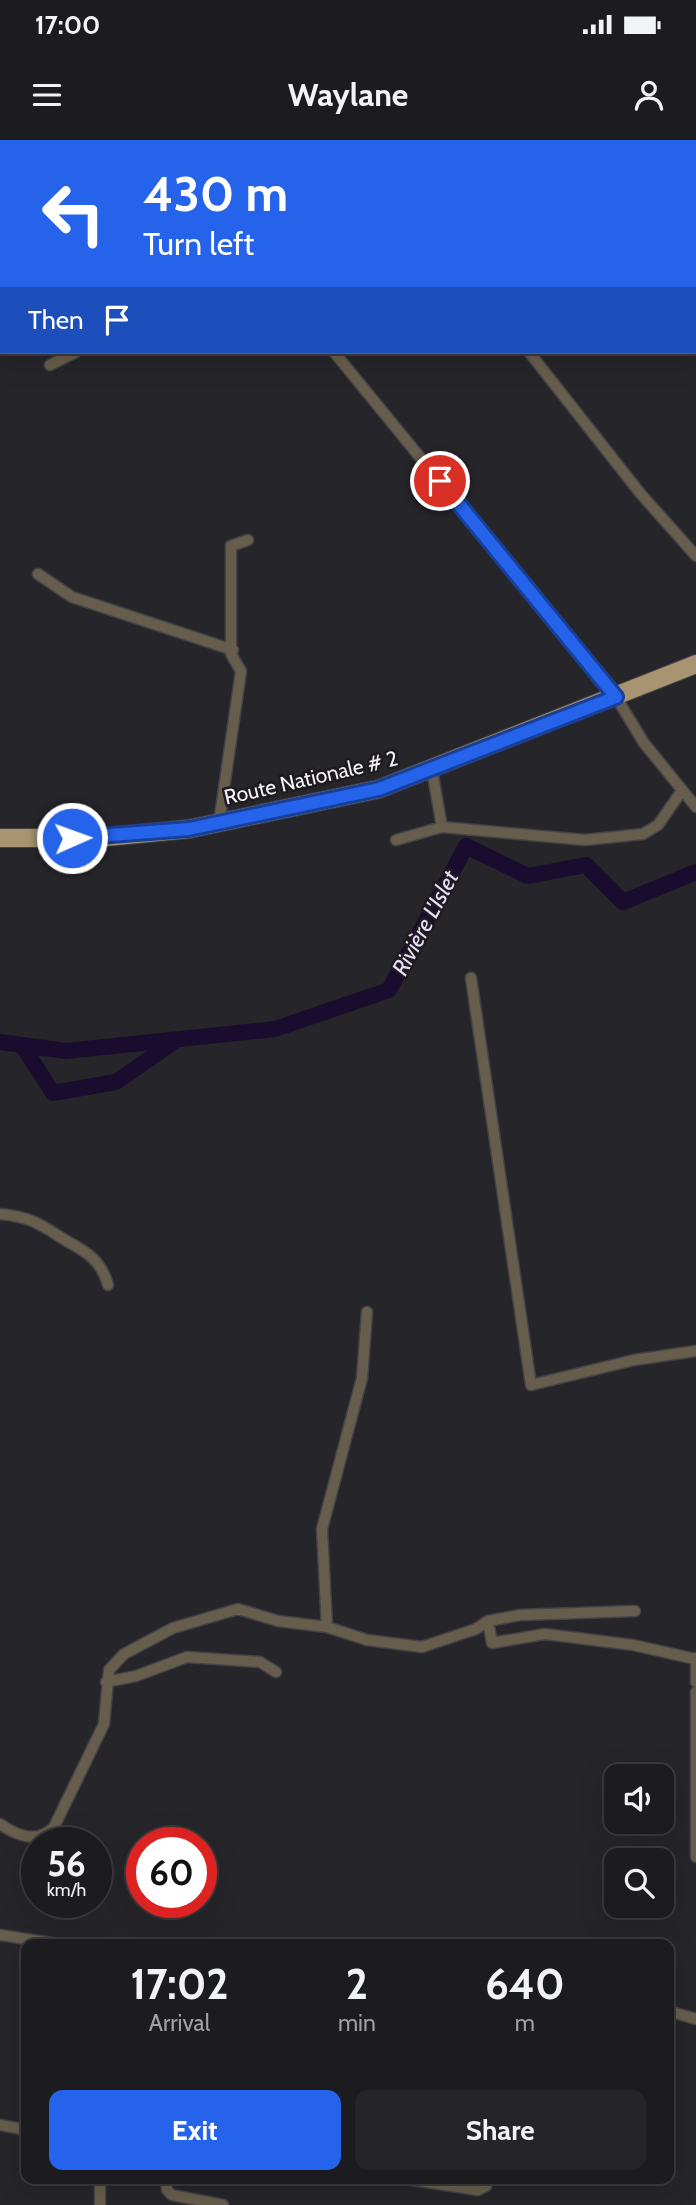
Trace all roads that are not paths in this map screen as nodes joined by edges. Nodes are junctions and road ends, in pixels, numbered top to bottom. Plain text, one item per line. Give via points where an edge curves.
1 (72, 354) edge
2 (336, 354) edge
3 (531, 354) edge
4 (50, 365) dead end
5 (248, 540) dead end
6 (696, 556) edge
7 (38, 574) dead end
8 (233, 650) junction
9 (696, 664) edge
10 (616, 697) junction
11 (432, 771) junction
12 (681, 792) junction
13 (696, 807) edge
14 (219, 823) junction
15 (442, 828) junction
16 (0, 838) edge
17 (396, 840) dead end
18 (471, 978) dead end
19 (0, 1214) edge
20 (108, 1285) dead end
21 (367, 1312) dead end
22 (696, 1351) edge
23 (635, 1611) dead end
24 (488, 1621) junction
25 (327, 1627) junction
26 (696, 1659) edge
27 (276, 1672) dead end
28 (106, 1682) junction
29 (696, 1682) edge
30 (696, 1692) edge
31 (0, 1824) edge
32 (696, 1857) edge
33 (0, 1935) edge
34 (26, 1939) edge
35 (674, 2013) edge
36 (696, 2020) edge
37 (0, 2125) edge
38 (21, 2129) edge
39 (100, 2184) edge
40 (166, 2184) edge
41 (439, 2184) edge
42 (486, 2184) edge
43 (100, 2205) edge
44 (223, 2205) edge

1 - 4 street
2 - 10 street
3 - 6 street
5 - 8 street via 231,546
7 - 8 street via 72,597
8 - 14 street via 240,671
9 - 10 main road, Route Nationale # 2
10 - 11 main road, Route Nationale # 2
10 - 12 street
11 - 14 main road, Route Nationale # 2 via 379,789
11 - 15 street
12 - 13 street
12 - 15 street via 658,825 643,834 585,840
14 - 16 main road, Route Nationale # 2 via 96,838
15 - 17 street
18 - 22 street via 531,1385 634,1360
19 - 20 street via 48,1227 83,1248 103,1268
21 - 25 street via 362,1378 322,1529
23 - 24 street via 532,1614
24 - 25 street via 422,1647 367,1640
24 - 26 street via 492,1643 545,1634 633,1645
25 - 28 street via 278,1621 238,1609 173,1628 124,1654 109,1670
26 - 29 street
27 - 28 street via 260,1662 187,1657
28 - 31 street via 104,1724 54,1827 34,1838 12,1833
30 - 32 street
33 - 34 street
35 - 36 street
37 - 38 street
39 - 43 street
40 - 44 street via 172,2195
41 - 42 street via 478,2190

